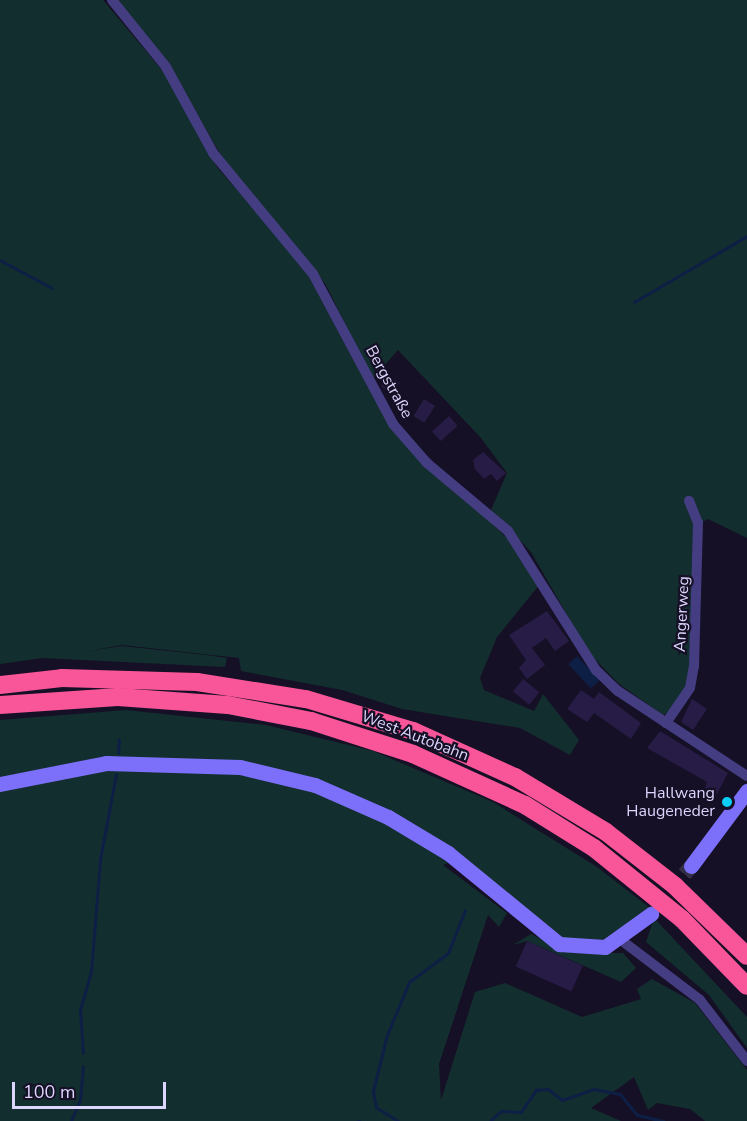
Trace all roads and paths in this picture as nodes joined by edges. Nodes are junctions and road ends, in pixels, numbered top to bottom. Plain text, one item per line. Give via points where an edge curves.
1 (112, 0) edge
2 (689, 501) dead end
3 (0, 686) edge
4 (0, 705) edge
5 (666, 723) junction
6 (747, 776) edge
7 (0, 784) edge
8 (747, 791) edge
9 (691, 866) tunnel mouth
10 (651, 914) tunnel mouth
11 (621, 940) junction
12 (747, 956) edge
13 (747, 986) edge
14 (747, 1061) edge

1 - 5 street, Bergstraße via 166,67 213,153 313,274 393,424 427,462 508,531 596,670
2 - 5 street, Angerweg via 698,523 694,666 690,688
3 - 12 highway, West Autobahn via 62,678 197,682 280,693 413,731 515,777 606,832 675,886
4 - 13 highway, West Autobahn via 118,698 228,705 311,721 413,754 525,805 594,848 682,919
5 - 6 street, Bergstraße
7 - 11 street via 132,761 204,762 275,774 354,800 418,834 559,944 593,949
8 - 9 street
10 - 11 street
11 - 14 street via 700,999

